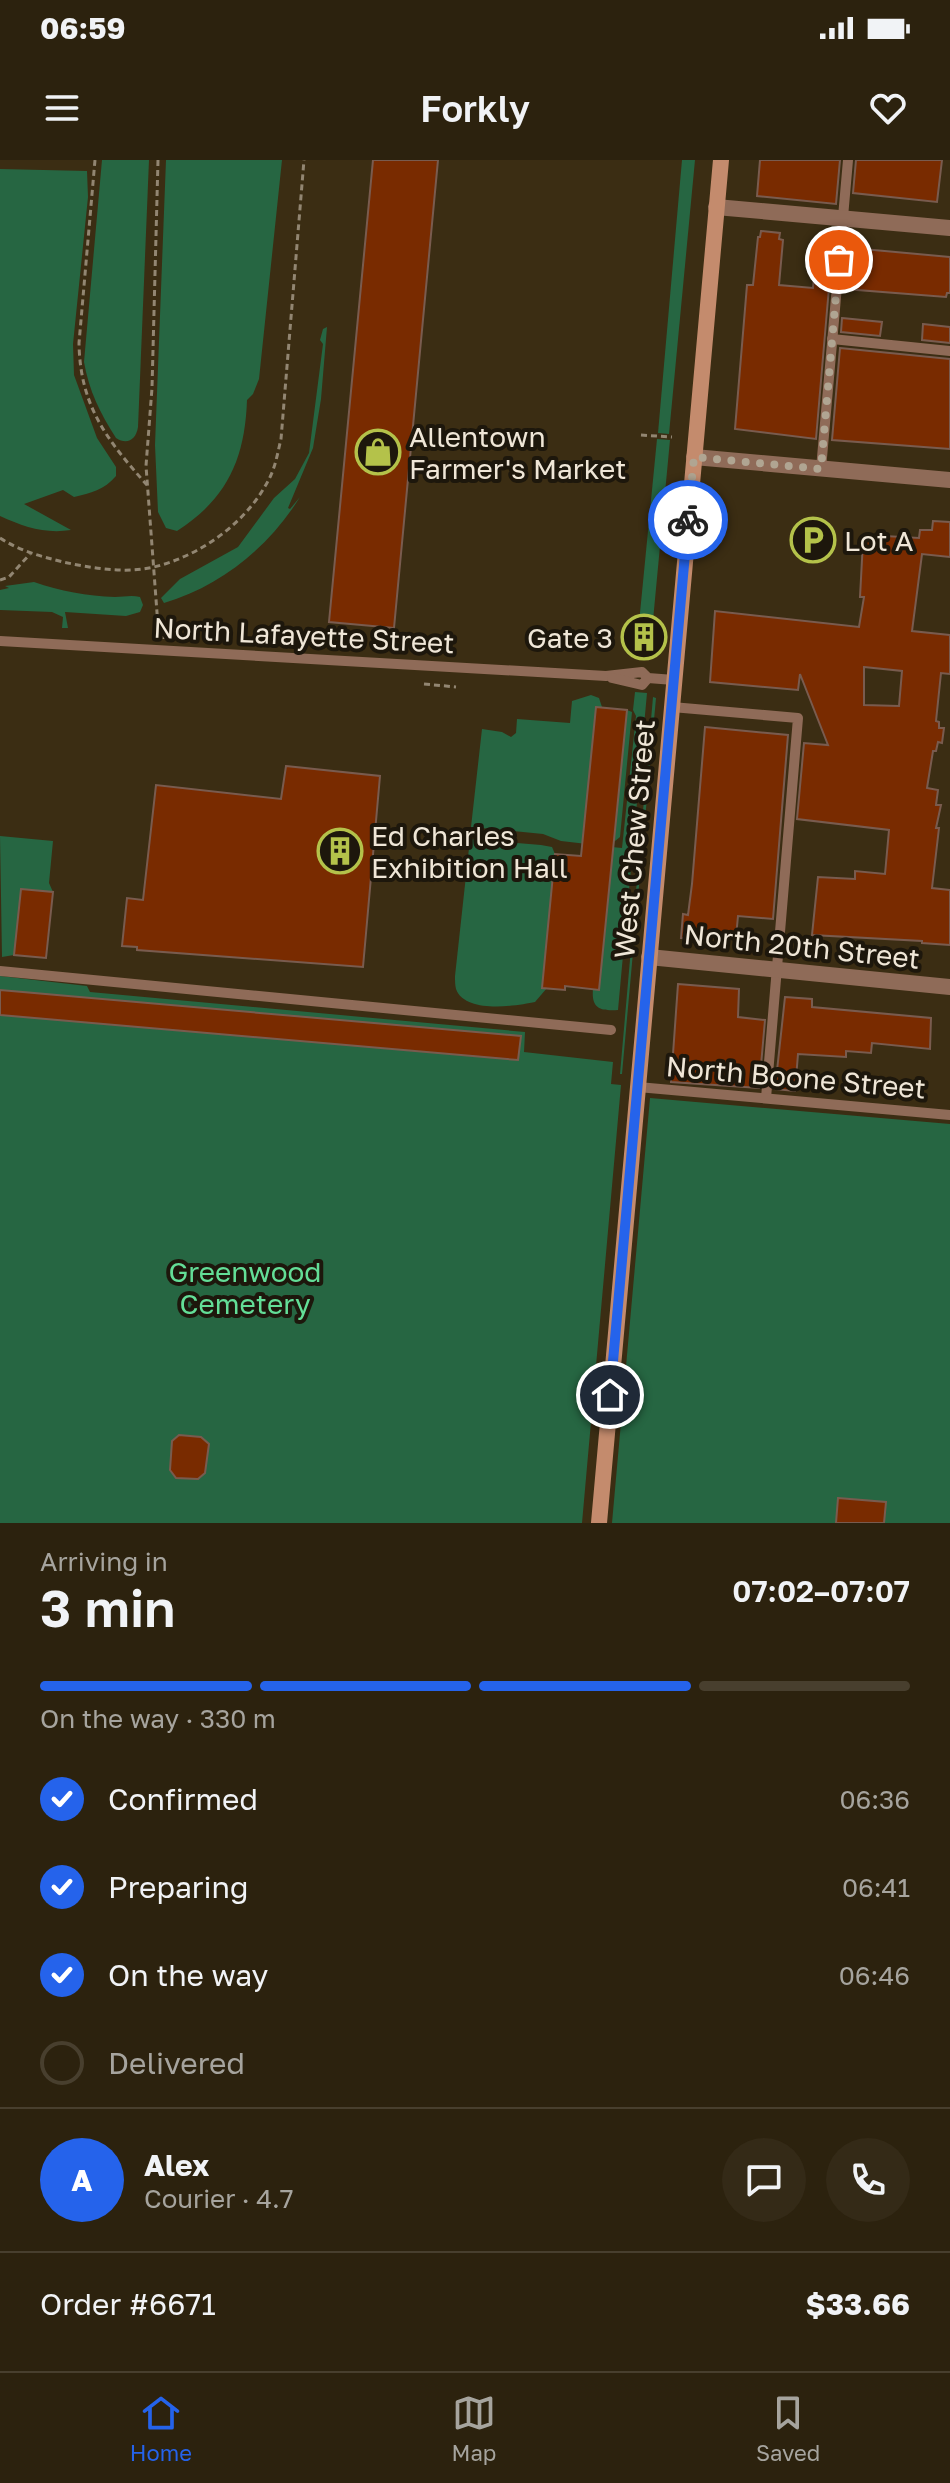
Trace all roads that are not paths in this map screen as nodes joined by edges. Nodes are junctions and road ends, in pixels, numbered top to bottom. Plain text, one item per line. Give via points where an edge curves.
1 (721, 160) edge
2 (848, 160) edge
3 (716, 207) junction
4 (843, 219) junction
5 (950, 228) edge
6 (832, 339) junction
7 (950, 351) edge
8 (694, 457) junction
9 (821, 469) junction
10 (950, 480) edge
11 (0, 641) edge
12 (674, 680) junction
13 (672, 707) junction
14 (649, 957) junction
15 (777, 970) junction
16 (0, 971) edge
17 (950, 987) edge
18 (611, 1030) dead end
19 (638, 1087) junction
20 (766, 1098) junction
21 (950, 1115) edge
22 (599, 1523) edge

1 - 3 street, West Chew Street
2 - 4 lane
3 - 4 street
3 - 8 street, West Chew Street
4 - 5 street
4 - 6 lane
6 - 7 lane
6 - 9 lane
8 - 9 street
8 - 12 street, West Chew Street
9 - 10 street
11 - 12 lane, North Lafayette Street via 606,676 642,685 648,678
12 - 13 street, West Chew Street
13 - 14 street, West Chew Street
13 - 15 lane via 798,718
14 - 15 street, North 20th Street
14 - 19 street, West Chew Street
15 - 17 street, North 20th Street
15 - 20 lane
16 - 18 lane
19 - 20 lane, North Boone Street
19 - 22 street, West Chew Street
20 - 21 lane, North Boone Street

